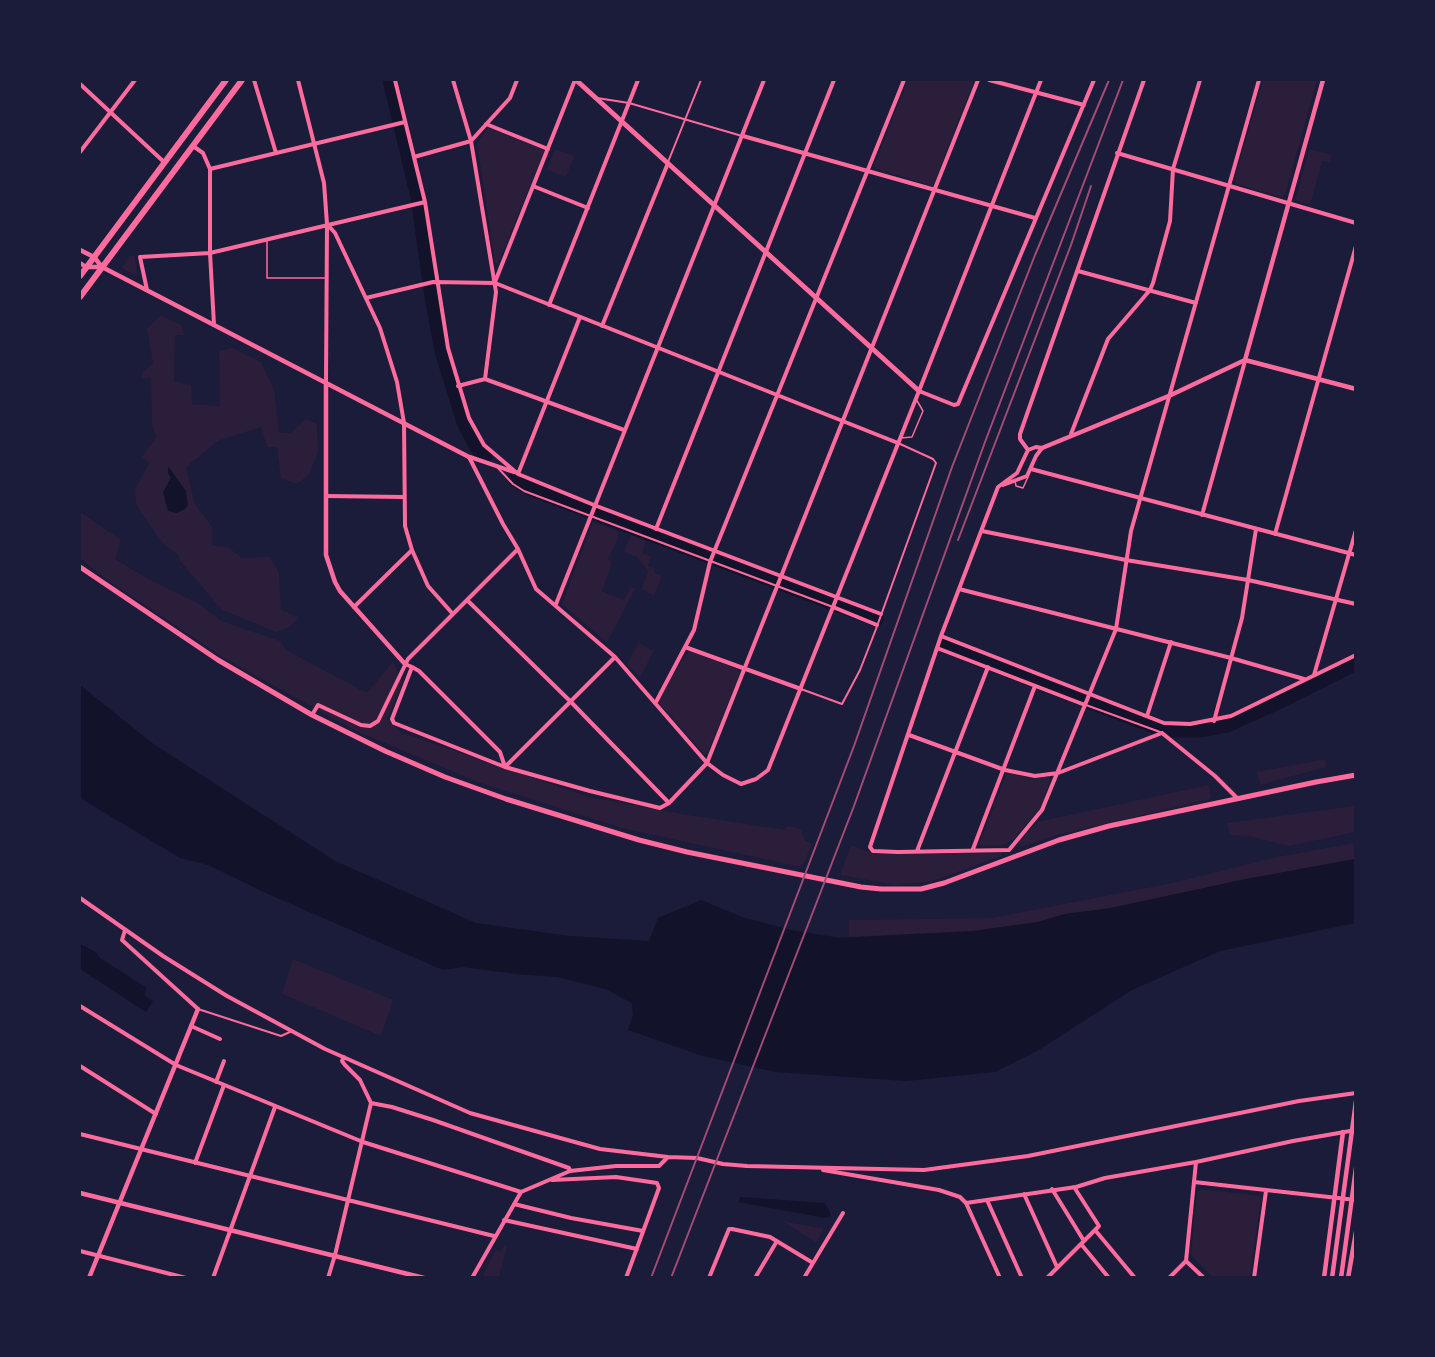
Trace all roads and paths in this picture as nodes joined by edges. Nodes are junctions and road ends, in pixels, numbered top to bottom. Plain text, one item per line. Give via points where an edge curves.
1 (135, 80) edge
2 (225, 80) edge
3 (242, 80) edge
4 (254, 80) edge
5 (298, 80) edge
6 (395, 80) edge
7 (453, 80) edge
8 (518, 80) edge
9 (576, 80) edge
10 (638, 80) edge
11 (701, 80) edge
12 (764, 80) edge
13 (834, 80) edge
14 (904, 80) edge
15 (978, 80) edge
16 (988, 80) edge
17 (1041, 80) edge
18 (1094, 80) edge
19 (1144, 80) edge
20 (1200, 80) edge
21 (1259, 80) edge
22 (1323, 80) edge
23 (80, 84) edge
24 (1035, 92) junction
25 (597, 98) junction
26 (629, 103) junction
27 (1084, 105) junction
28 (110, 112) junction
29 (685, 119) junction
30 (622, 121) junction
31 (402, 122) junction
32 (486, 124) junction
33 (743, 136) junction
34 (471, 141) junction
35 (314, 143) junction
36 (192, 145) junction
37 (548, 149) junction
38 (80, 152) edge
39 (276, 153) junction
40 (805, 153) junction
41 (1117, 153) junction
42 (414, 157) junction
43 (164, 162) junction
44 (668, 162) junction
45 (210, 169) junction
46 (1173, 169) junction
47 (868, 171) junction
48 (533, 186) junction
49 (1229, 186) junction
50 (935, 189) junction
51 (421, 203) junction
52 (1289, 203) junction
53 (714, 205) junction
54 (991, 205) junction
55 (588, 208) junction
56 (1035, 218) junction
57 (1356, 223) edge
58 (327, 224) junction
59 (267, 239) junction
60 (1356, 246) edge
61 (80, 250) edge
62 (210, 253) junction
63 (766, 253) junction
64 (94, 257) junction
65 (83, 265) edge
66 (102, 267) junction
67 (1078, 271) junction
68 (80, 276) edge
69 (327, 278) junction
70 (435, 282) junction
71 (495, 283) junction
72 (147, 290) junction
73 (1150, 290) junction
74 (80, 297) edge
75 (366, 298) junction
76 (816, 298) junction
77 (1196, 303) junction
78 (549, 305) junction
79 (580, 317) junction
80 (214, 324) junction
81 (602, 326) junction
82 (656, 347) junction
83 (872, 349) junction
84 (1245, 360) junction
85 (719, 372) junction
86 (485, 379) junction
87 (1319, 379) junction
88 (326, 382) junction
89 (458, 386) junction
90 (1356, 389) edge
91 (920, 392) junction
92 (777, 395) junction
93 (1171, 395) junction
94 (916, 399) junction
95 (547, 402) junction
96 (843, 422) junction
97 (404, 423) junction
98 (624, 430) junction
99 (1071, 434) junction
100 (899, 441) junction
101 (1042, 448) junction
102 (1028, 450) junction
103 (469, 457) junction
104 (495, 466) junction
105 (1030, 471) junction
106 (518, 474) junction
107 (1014, 475) junction
108 (1015, 482) junction
109 (1003, 485) junction
110 (326, 496) junction
111 (404, 496) junction
112 (1141, 498) junction
113 (592, 511) junction
114 (1202, 515) junction
115 (657, 529) junction
116 (1256, 529) junction
117 (1356, 530) edge
118 (982, 531) junction
119 (1275, 534) junction
120 (518, 549) junction
121 (412, 550) junction
122 (715, 553) junction
123 (1349, 554) junction
124 (1356, 555) edge
125 (1126, 560) junction
126 (711, 561) junction
127 (80, 567) edge
128 (1248, 580) junction
129 (780, 582) junction
130 (959, 589) junction
131 (467, 600) junction
132 (1336, 600) junction
133 (834, 603) junction
134 (556, 604) junction
135 (1356, 604) edge
136 (354, 607) junction
137 (452, 613) junction
138 (881, 614) junction
139 (877, 625) junction
140 (1116, 629) junction
141 (941, 636) junction
142 (1170, 642) junction
143 (685, 647) junction
144 (936, 648) junction
145 (1356, 655) edge
146 (615, 657) junction
147 (1231, 658) junction
148 (405, 664) junction
149 (412, 667) junction
150 (988, 667) junction
151 (745, 668) junction
152 (1314, 675) junction
153 (1305, 679) junction
154 (1035, 686) junction
155 (801, 689) junction
156 (1087, 700) junction
157 (571, 702) junction
158 (655, 702) junction
159 (312, 715) junction
160 (1146, 716) junction
161 (1214, 721) junction
162 (1164, 723) junction
163 (1162, 733) junction
164 (909, 735) junction
165 (956, 752) junction
166 (707, 763) junction
167 (506, 767) junction
168 (1005, 770) junction
169 (1058, 773) junction
170 (1356, 775) edge
171 (1237, 798) junction
172 (669, 803) junction
173 (973, 849) junction
174 (1009, 850) junction
175 (917, 852) junction
176 (1014, 856) junction
177 (80, 898) edge
178 (125, 930) junction
179 (80, 1006) edge
180 (198, 1009) junction
181 (191, 1026) junction
182 (292, 1031) junction
183 (220, 1040) dead end
184 (344, 1057) junction
185 (224, 1061) dead end
186 (176, 1065) junction
187 (80, 1066) edge
188 (216, 1082) junction
189 (224, 1085) junction
190 (1356, 1093) edge
191 (1356, 1101) edge
192 (371, 1103) junction
193 (275, 1107) junction
194 (156, 1114) junction
195 (1356, 1130) edge
196 (1343, 1132) junction
197 (80, 1134) edge
198 (363, 1142) junction
199 (142, 1149) junction
200 (668, 1157) junction
201 (195, 1162) junction
202 (1196, 1162) junction
203 (812, 1167) junction
204 (1356, 1168) edge
205 (570, 1171) junction
206 (250, 1176) junction
207 (548, 1180) junction
208 (1194, 1182) junction
209 (1073, 1186) junction
210 (1052, 1189) junction
211 (1266, 1191) junction
212 (521, 1192) junction
213 (80, 1193) edge
214 (1024, 1194) junction
215 (1335, 1198) junction
216 (348, 1200) junction
217 (987, 1200) junction
218 (1356, 1200) edge
219 (119, 1202) junction
220 (966, 1203) junction
221 (514, 1204) junction
222 (843, 1213) dead end
223 (504, 1220) junction
224 (231, 1230) junction
225 (1095, 1230) junction
226 (643, 1231) junction
227 (1356, 1232) edge
228 (494, 1236) junction
229 (777, 1241) junction
230 (1082, 1243) junction
231 (637, 1248) junction
232 (80, 1251) edge
233 (335, 1255) junction
234 (98, 1256) junction
235 (1186, 1261) junction
236 (813, 1263) junction
237 (1056, 1269) junction
238 (89, 1278) edge
239 (186, 1278) edge
240 (213, 1278) edge
241 (328, 1278) edge
242 (424, 1278) edge
243 (472, 1278) edge
244 (626, 1278) edge
245 (709, 1278) edge
246 (755, 1278) edge
247 (804, 1278) edge
248 (1000, 1278) edge
249 (1022, 1278) edge
250 (1047, 1278) edge
251 (1059, 1278) edge
252 (1109, 1278) edge
253 (1135, 1278) edge
254 (1168, 1278) edge
255 (1204, 1278) edge
256 (1254, 1278) edge
257 (1324, 1278) edge
258 (1332, 1278) edge
259 (1341, 1278) edge
260 (1348, 1278) edge

1 - 28 street
2 - 43 highway
3 - 36 highway
4 - 39 street
5 - 35 street
6 - 31 street
7 - 34 street
8 - 32 street via 510,98
9 - 25 main road
9 - 37 street
10 - 26 street
11 - 29 street
12 - 33 street
13 - 40 street
14 - 47 street
15 - 50 street
16 - 24 street
17 - 24 street
18 - 27 street
19 - 41 street
20 - 46 street
21 - 49 street
22 - 52 street
23 - 28 street
24 - 27 street
24 - 54 street
25 - 26 street
25 - 30 main road
26 - 29 street
26 - 30 street
27 - 56 street
28 - 38 street
28 - 43 street
29 - 33 street
29 - 44 street
30 - 44 main road
30 - 55 street
31 - 35 street
31 - 42 street
32 - 34 street
32 - 37 street
33 - 40 street
33 - 53 street
34 - 42 street
34 - 71 street
35 - 39 street
35 - 58 street via 324,183
36 - 45 street via 203,153
36 - 66 highway
37 - 48 street
39 - 45 street
40 - 47 street
40 - 63 street
41 - 46 street
41 - 67 street
42 - 51 street
43 - 64 highway
44 - 53 main road
44 - 81 street
45 - 62 street
46 - 49 street
46 - 73 street via 1170,221
47 - 50 street
47 - 76 street
48 - 55 street
48 - 71 street
49 - 52 street
49 - 77 street
50 - 54 street
50 - 83 street
51 - 58 street
51 - 70 street
52 - 57 street
52 - 84 street
53 - 63 main road
53 - 82 street
54 - 56 street
54 - 91 street
55 - 78 street
56 - 91 street via 958,404
58 - 59 street
58 - 69 street
58 - 75 street
59 - 62 street
59 - 69 lane via 267,278
60 - 87 street
61 - 64 street
62 - 72 street via 140,257
62 - 80 street
63 - 76 main road
63 - 85 street
64 - 65 highway
64 - 66 street
65 - 66 street
65 - 68 highway
66 - 72 street
66 - 74 highway
67 - 73 street
67 - 102 street via 1020,434
69 - 88 street
70 - 71 street
70 - 75 street
70 - 89 street
71 - 78 street
71 - 86 street
72 - 80 street
73 - 77 street
73 - 99 street via 1108,339
75 - 97 street via 389,352
76 - 83 main road
76 - 92 street
77 - 93 street
78 - 79 street
79 - 81 street
79 - 95 street
80 - 88 street
81 - 82 street
82 - 85 street
82 - 98 street
83 - 91 main road
83 - 96 street
84 - 87 street
84 - 93 street
84 - 114 street
85 - 92 street
85 - 115 street
86 - 89 street
86 - 95 street
87 - 90 street
87 - 119 street
88 - 97 street
88 - 110 street
89 - 106 street via 484,445
91 - 94 street
92 - 96 street
92 - 122 street
93 - 99 street
93 - 112 street
94 - 100 street
94 - 100 lane via 922,411 912,437
95 - 98 street
95 - 106 street
96 - 100 street
96 - 129 street
97 - 103 street
97 - 111 street
98 - 113 street
99 - 101 street
100 - 133 street
100 - 138 street via 936,463
101 - 102 street
101 - 105 street
102 - 107 street
103 - 104 street
103 - 120 street
104 - 106 street
104 - 113 street via 524,491
105 - 108 street
105 - 108 lane via 1023,488
105 - 112 street
106 - 113 street
107 - 108 lane
107 - 109 street
108 - 109 street
109 - 118 street via 998,487
110 - 111 street
110 - 136 street via 326,555 335,582
111 - 121 street via 405,526
112 - 114 street
112 - 125 street
113 - 115 street
113 - 126 street
113 - 134 street
114 - 116 street
115 - 122 street
116 - 119 street
116 - 128 street
117 - 123 street
118 - 125 street
118 - 130 street
119 - 123 street
120 - 131 street
120 - 134 street via 536,589
121 - 136 street
121 - 137 street via 428,586
122 - 126 street
122 - 129 street
123 - 124 street
123 - 132 street
125 - 128 street
125 - 140 street
126 - 129 street
126 - 143 street via 694,630
127 - 159 main road via 218,660
128 - 132 street
128 - 147 street
129 - 133 street
129 - 133 street
129 - 151 street
130 - 140 street
130 - 141 street
131 - 137 street
131 - 157 street
132 - 135 street
132 - 152 street
133 - 138 street
133 - 139 street
133 - 155 street
134 - 146 street
136 - 148 street
137 - 148 street
138 - 139 street
139 - 155 street via 842,704
140 - 142 street
140 - 156 street
141 - 144 street
141 - 156 street
142 - 147 street
142 - 160 street
143 - 151 street
143 - 158 street
144 - 150 street
144 - 164 street
145 - 152 street
146 - 157 street
146 - 158 street
147 - 153 street
147 - 161 street
148 - 149 street
148 - 159 street via 378,721 370,726 361,726 318,705
149 - 167 street via 500,752
149 - 167 street via 392,719 394,723
150 - 154 street
150 - 165 street
151 - 155 street
151 - 166 street
152 - 153 street
153 - 161 street
154 - 156 street
154 - 168 street
155 - 166 street via 768,770 741,784
156 - 160 street
156 - 163 street
156 - 169 street
157 - 167 street
157 - 172 street
158 - 166 street
159 - 176 main road via 385,752 506,799 639,840 842,883 881,889 921,889
160 - 162 street
161 - 162 street
162 - 163 street
163 - 169 street
163 - 171 street
164 - 165 street
164 - 175 street via 870,847 873,851
165 - 168 street
165 - 175 street
166 - 172 street
167 - 172 street via 660,808
168 - 169 street via 1035,776
168 - 173 street
169 - 174 street via 1042,810
170 - 171 main road
171 - 176 main road via 1108,826
173 - 174 street
173 - 175 street
174 - 176 street
177 - 178 street
178 - 180 street via 122,940
178 - 182 street via 227,996
179 - 186 street
180 - 181 street
180 - 182 street via 281,1036
181 - 183 street
181 - 186 street
182 - 184 street
184 - 192 street via 342,1060 360,1080
184 - 200 street via 470,1113 600,1149
185 - 188 street
186 - 188 street
186 - 194 street
187 - 194 street
188 - 189 street
189 - 193 street
189 - 201 street
190 - 203 street via 1028,1156 924,1170
191 - 258 street
192 - 198 street
192 - 205 street via 433,1120
193 - 198 street
193 - 206 street
194 - 199 street
195 - 196 street
196 - 202 street
196 - 215 street
197 - 199 street
198 - 212 street
198 - 216 street
199 - 201 street
199 - 219 street
200 - 203 street via 747,1166
200 - 205 street via 659,1166
201 - 206 street
202 - 208 street
202 - 209 street
203 - 220 street via 939,1190
204 - 259 street
205 - 207 street
206 - 216 street
206 - 224 street
207 - 212 street
207 - 226 street via 616,1177 657,1183 659,1188
208 - 211 street
208 - 235 street
209 - 210 street
209 - 225 street via 1099,1226
210 - 214 street
210 - 230 street
211 - 215 street
211 - 256 street
212 - 221 street
213 - 219 street
214 - 217 street
214 - 237 street
215 - 218 street
215 - 257 street
216 - 228 street
216 - 233 street
217 - 220 street
217 - 249 street
219 - 224 street
219 - 234 street
220 - 248 street
221 - 223 street
221 - 226 street
222 - 236 street
223 - 228 street
223 - 231 street
224 - 233 street
224 - 240 street
225 - 230 street
225 - 253 street
226 - 231 street
227 - 260 street
228 - 243 street
229 - 236 street
229 - 245 street via 729,1230
229 - 246 street
230 - 237 street
230 - 252 street
231 - 244 street
232 - 234 street
233 - 241 street
233 - 242 street
234 - 238 street
234 - 239 street
235 - 254 street
235 - 255 street
236 - 247 street
237 - 250 street
237 - 251 street

